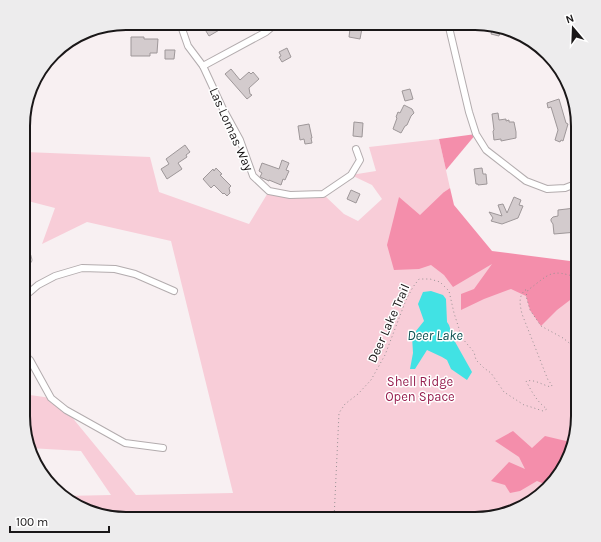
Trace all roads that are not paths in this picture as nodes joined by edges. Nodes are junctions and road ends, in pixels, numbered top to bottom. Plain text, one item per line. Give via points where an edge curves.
1 (183, 30) edge
2 (268, 30) edge
3 (450, 30) edge
4 (203, 66) junction
5 (356, 149) dead end
6 (571, 186) edge
7 (174, 291) dead end
8 (30, 292) edge
9 (30, 360) edge
10 (163, 448) dead end

1 - 4 street, Las Lomas Way via 188,46
2 - 4 street
3 - 6 street via 469,112 476,134 486,150 526,181 547,189
4 - 5 street, Las Lomas Way via 240,140 253,176 269,191 290,195 323,194 351,175 360,160
7 - 8 street via 135,274 115,269 82,268 55,276
9 - 10 street via 52,398 66,410 125,443

